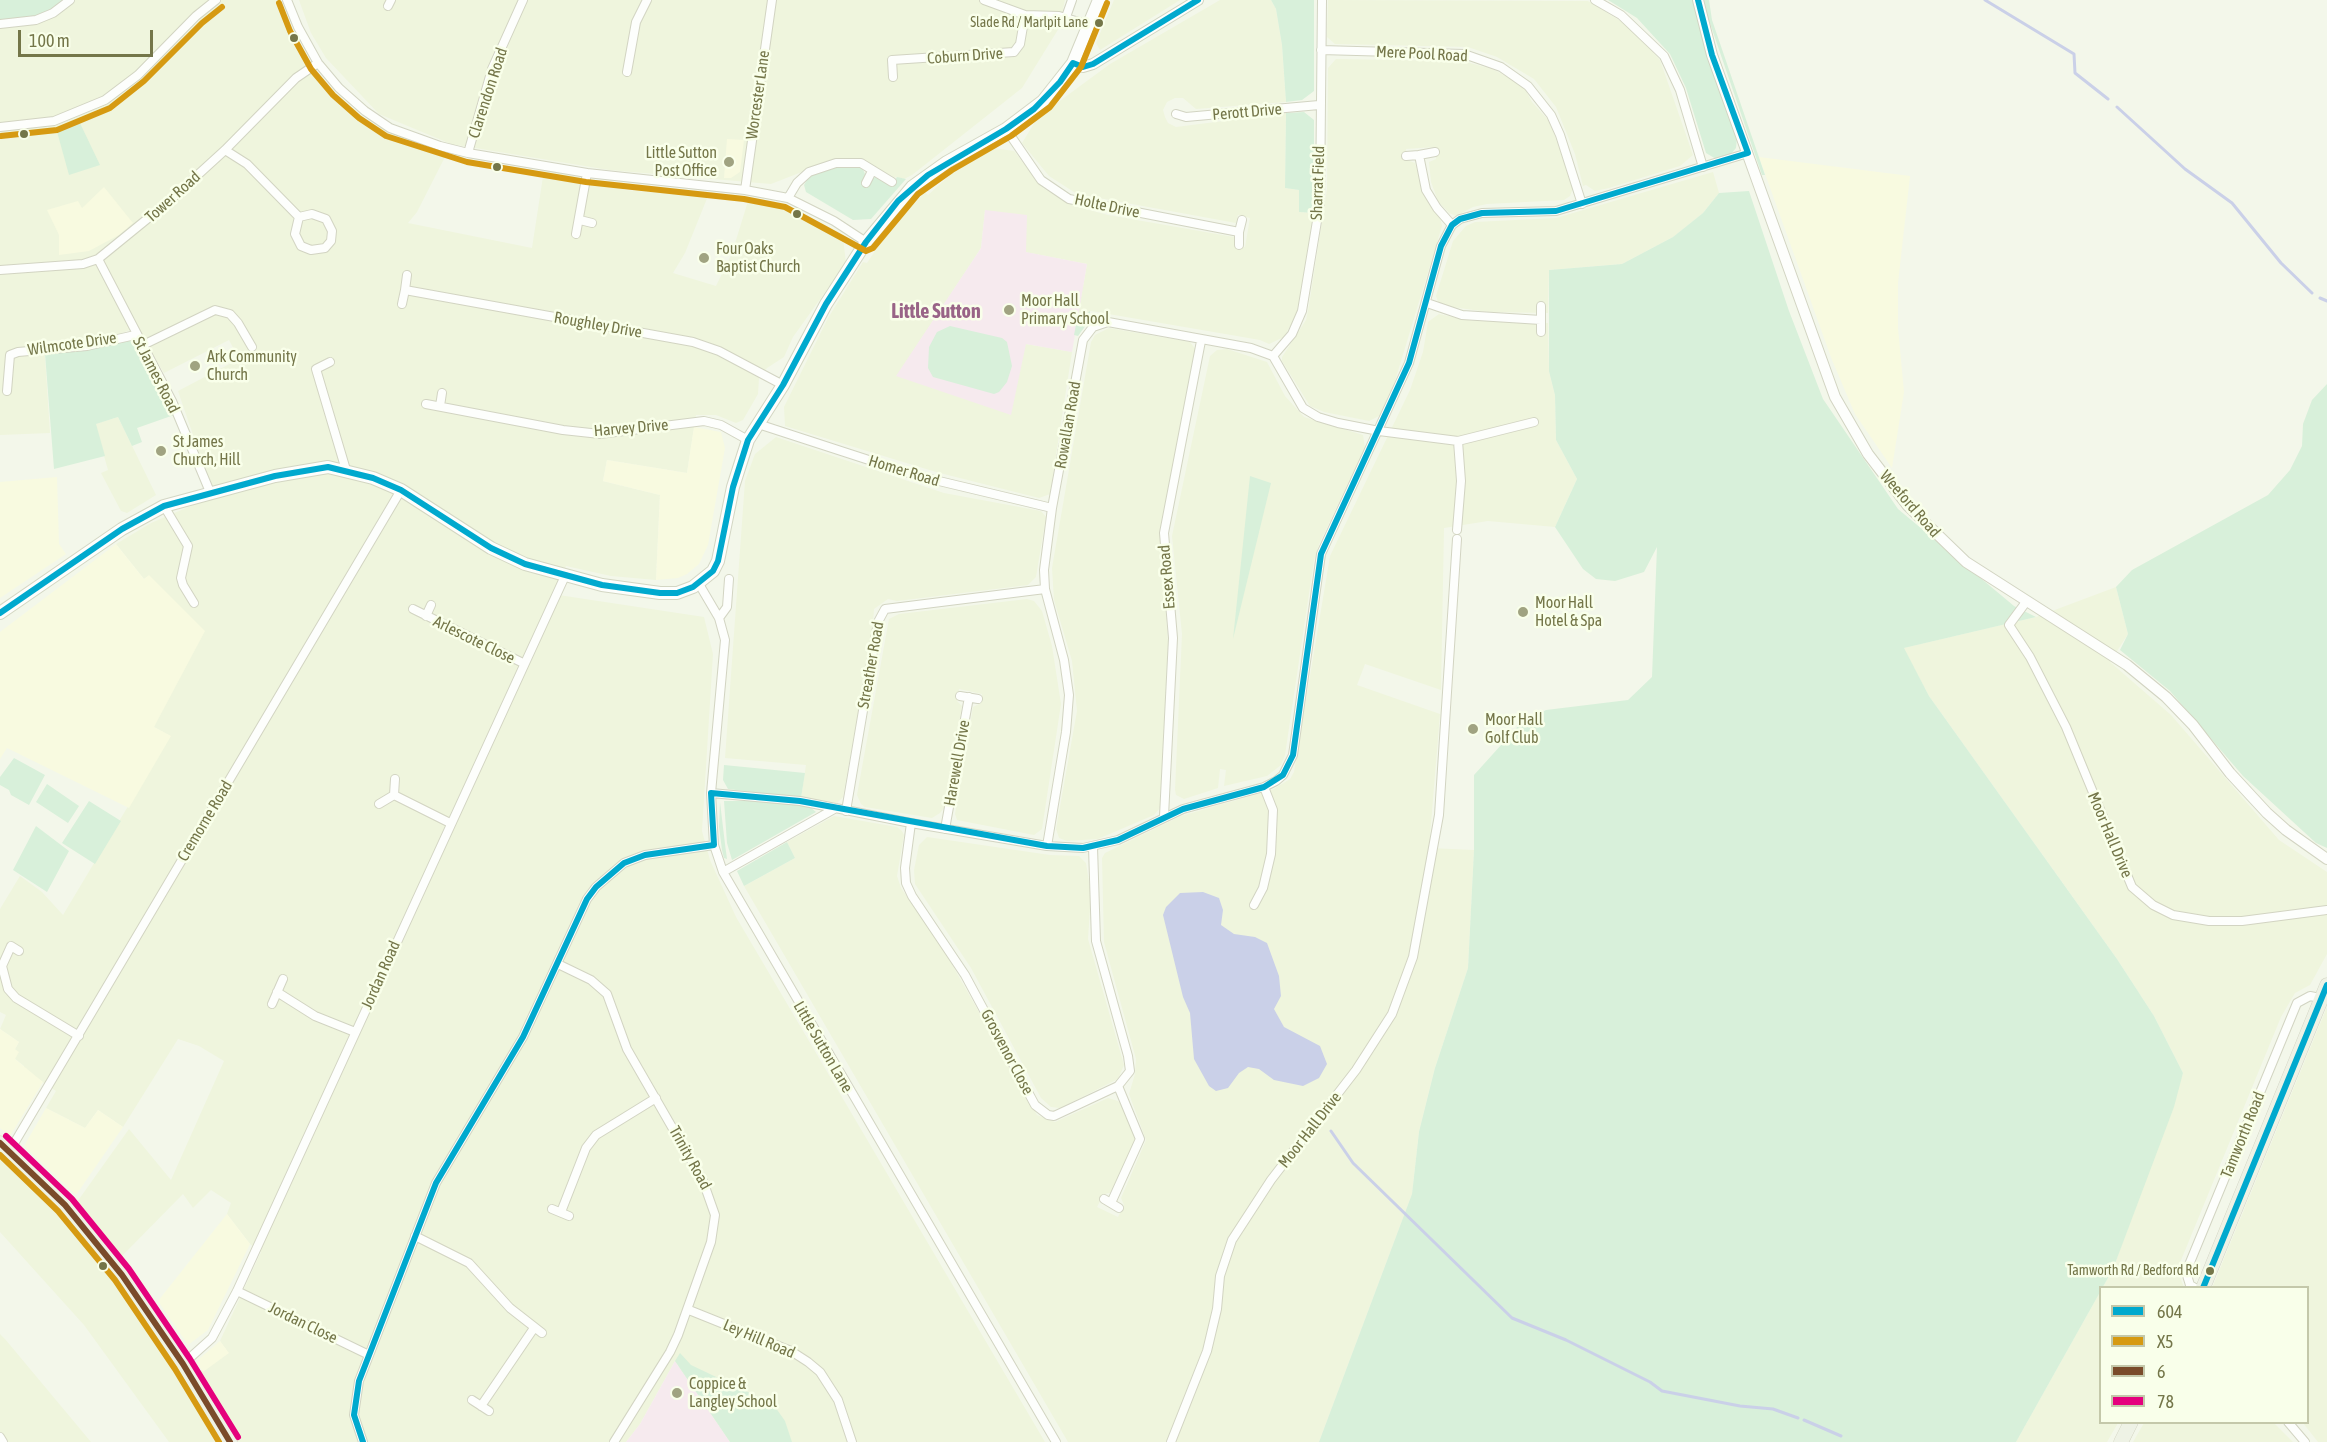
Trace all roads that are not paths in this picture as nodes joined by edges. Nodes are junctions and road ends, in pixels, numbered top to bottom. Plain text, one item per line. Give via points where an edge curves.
1 (70, 0) edge
2 (216, 0) edge
3 (287, 0) edge
4 (523, 0) edge
5 (647, 0) edge
6 (772, 0) edge
7 (984, 0) edge
8 (1072, 0) edge
9 (1099, 0) edge
10 (1198, 0) edge
11 (1322, 0) edge
12 (1595, 0) edge
13 (1698, 0) edge
14 (1025, 15) junction
15 (1066, 17) junction
16 (0, 24) edge
17 (1089, 25) junction
18 (1321, 50) junction
19 (318, 63) junction
20 (1073, 63) junction
21 (627, 72) dead end
22 (893, 77) dead end
23 (1319, 105) junction
24 (1176, 114) dead end
25 (0, 127) edge
26 (1006, 129) junction
27 (225, 150) junction
28 (1435, 152) dead end
29 (468, 153) junction
30 (1748, 153) junction
31 (1419, 155) junction
32 (1406, 156) dead end
33 (1703, 167) junction
34 (872, 171) junction
35 (587, 173) junction
36 (892, 182) dead end
37 (866, 183) dead end
38 (745, 190) junction
39 (788, 198) junction
40 (1582, 204) junction
41 (299, 217) junction
42 (580, 220) junction
43 (1242, 220) dead end
44 (592, 223) dead end
45 (1452, 225) junction
46 (1239, 232) junction
47 (576, 234) dead end
48 (866, 242) junction
49 (1239, 245) dead end
50 (98, 259) junction
51 (0, 270) edge
52 (407, 275) dead end
53 (405, 290) junction
54 (1427, 303) junction
55 (402, 304) dead end
56 (1540, 306) dead end
57 (1540, 320) junction
58 (1541, 332) dead end
59 (135, 335) junction
60 (1201, 341) junction
61 (141, 346) junction
62 (252, 347) dead end
63 (1273, 356) junction
64 (330, 362) dead end
65 (783, 385) junction
66 (7, 391) dead end
67 (442, 393) dead end
68 (426, 404) dead end
69 (440, 406) junction
70 (1534, 422) dead end
71 (758, 424) junction
72 (1378, 431) junction
73 (748, 440) junction
74 (1458, 441) junction
75 (346, 470) junction
76 (400, 490) junction
77 (210, 492) junction
78 (164, 506) junction
79 (1052, 508) junction
80 (565, 576) junction
81 (729, 579) dead end
82 (699, 584) junction
83 (1045, 589) junction
84 (194, 603) dead end
85 (2026, 603) junction
86 (431, 605) dead end
87 (413, 609) dead end
88 (0, 613) edge
89 (426, 616) junction
90 (719, 618) junction
91 (523, 663) junction
92 (969, 697) dead end
93 (395, 779) dead end
94 (1264, 787) junction
95 (711, 793) junction
96 (394, 795) junction
97 (378, 804) dead end
98 (836, 808) junction
99 (846, 811) junction
100 (1164, 816) junction
101 (450, 823) junction
102 (911, 824) junction
103 (945, 829) junction
104 (714, 845) junction
105 (1047, 846) junction
106 (1093, 847) junction
107 (2327, 859) edge
108 (723, 872) junction
109 (1254, 905) dead end
110 (2327, 910) edge
111 (19, 951) dead end
112 (558, 964) junction
113 (283, 979) dead end
114 (2327, 985) edge
115 (277, 992) junction
116 (2320, 998) junction
117 (272, 1004) dead end
118 (355, 1032) junction
119 (79, 1036) junction
120 (1118, 1086) junction
121 (656, 1098) junction
122 (4, 1148) edge
123 (1111, 1203) dead end
124 (561, 1212) dead end
125 (415, 1236) junction
126 (2194, 1286) edge
127 (2203, 1286) edge
128 (237, 1291) junction
129 (689, 1310) junction
130 (534, 1328) junction
131 (542, 1333) dead end
132 (369, 1355) junction
133 (183, 1364) junction
134 (472, 1400) dead end
135 (2131, 1424) edge
136 (2290, 1424) edge
137 (0, 1437) edge
138 (3, 1442) edge
139 (230, 1442) edge
140 (363, 1442) edge
141 (614, 1442) edge
142 (852, 1442) edge
143 (1056, 1442) edge
144 (1171, 1442) edge
145 (2121, 1442) edge
146 (2305, 1442) edge

1 - 16 street via 36,20
2 - 25 street via 138,75 105,100 54,121
3 - 19 street
4 - 29 street, Clarendon Road via 492,69
5 - 21 street via 636,22
6 - 38 street, Worcester Lane
7 - 14 street
8 - 15 street
9 - 17 main road
10 - 20 street via 1094,64 1083,67
11 - 18 street, Sharrat Field
12 - 33 street via 1621,15 1664,56 1680,90
13 - 30 street, Weeford Road via 1712,55
14 - 15 street
14 - 22 street, Coburn Drive via 1020,44 1014,52 892,60
15 - 17 street
17 - 20 main road
18 - 23 street, Sharrat Field
18 - 40 street, Mere Pool Road via 1464,54 1501,66 1528,86 1551,115
19 - 27 street, Tower Road via 296,78
19 - 29 street via 339,88 390,128
20 - 26 main road via 1043,101
23 - 24 street, Perott Drive via 1186,117
23 - 63 street, Sharrat Field via 1320,203 1302,311 1292,334
26 - 46 street, Holte Drive via 1041,180 1069,199
26 - 48 main road via 912,187
27 - 41 street via 247,164
27 - 50 street, Tower Road
28 - 31 street
29 - 35 street
30 - 33 street
30 - 85 street, Weeford Road via 1835,397 1868,454 1936,536
31 - 32 street
31 - 45 street via 1426,190
33 - 40 street
34 - 36 street
34 - 37 street
34 - 39 street via 850,161 821,167 802,178
35 - 38 street
35 - 42 street
38 - 39 street
39 - 48 street
40 - 45 street via 1556,211 1482,213
41 - 41 street via 312,214 326,219 332,231 326,248 311,250 300,246 295,234
42 - 44 street
42 - 47 street
43 - 46 street
45 - 54 street via 1441,246
46 - 49 street
48 - 65 main road via 826,304
50 - 51 street, Tower Road via 83,264
50 - 59 street, St James Road
52 - 53 street
53 - 55 street
53 - 65 street, Roughley Drive via 693,342 719,351
54 - 57 street via 1462,315
54 - 72 street via 1409,363
56 - 57 street
57 - 58 street
59 - 61 street, St James Road
59 - 66 street, Wilmcote Drive via 87,346 10,355
60 - 63 street, Rowallan Road via 1251,348
60 - 79 street, Rowallan Road via 1108,322 1088,333 1083,340
60 - 100 street, Essex Road via 1164,533 1173,638
61 - 62 street via 215,310 230,314
61 - 77 street, St James Road via 172,401
63 - 72 street via 1297,400 1310,413
64 - 75 street via 316,369
65 - 71 main road
67 - 69 street
68 - 69 street, Harvey Drive
69 - 73 street, Harvey Drive via 600,434 704,422 721,425
70 - 74 street
71 - 73 main road
71 - 79 street, Homer Road via 918,476
72 - 74 street
72 - 94 street via 1321,554 1293,755 1283,775
73 - 82 main road via 735,478 721,553 713,571
74 - 144 street, Moor Hall Drive via 1461,481 1439,815 1413,957 1392,1014 1232,1240 1220,1276 1207,1351
75 - 76 main road
75 - 77 main road via 306,469
76 - 80 main road via 491,548
76 - 119 street, Cremorne Road
77 - 78 main road
78 - 84 street via 188,546 181,578
78 - 88 main road via 122,529
79 - 83 street, Rowallan Road
80 - 82 main road via 660,593 686,591
80 - 91 street, Jordan Road
81 - 90 street, Little Sutton Lane via 727,607
82 - 90 street, Little Sutton Lane
83 - 99 street, Streather Road via 885,609 878,622
83 - 105 street, Rowallan Road via 1069,695
85 - 107 street, Weeford Road via 2127,665 2166,697 2267,813
85 - 110 street, Moor Hall Drive via 2009,626 2030,657 2066,727 2132,887 2153,905 2173,915 2209,921
86 - 89 street, Arlescote Close
87 - 89 street, Arlescote Close
89 - 91 street, Arlescote Close
90 - 95 street, Little Sutton Lane via 725,640
91 - 101 street, Jordan Road
92 - 103 street, Harewell Drive
93 - 96 street
94 - 100 street
94 - 109 street via 1273,810 1271,854 1263,888
95 - 98 street
95 - 104 street, Little Sutton Lane
96 - 97 street
96 - 101 street
98 - 99 street
98 - 108 street
99 - 102 street
100 - 106 street via 1126,836
101 - 118 street, Jordan Road
102 - 103 street
102 - 120 street, Grosvenor Close via 906,883 965,975 1035,1105 1054,1116
103 - 105 street
104 - 108 street, Little Sutton Lane
104 - 112 street via 645,855 612,872 587,899
105 - 106 street
106 - 120 street via 1096,941 1130,1064 1128,1078
108 - 143 street, Little Sutton Lane
111 - 119 street via 11,946 2,966 8,989 16,998
112 - 121 street, Trinity Road via 591,980 606,994 627,1049
112 - 125 street via 523,1037 436,1183
113 - 115 street
114 - 116 main road, Tamworth Road
115 - 117 street
115 - 118 street via 315,1016
116 - 126 street, Tamworth Road via 2310,996 2297,1002 2186,1272 2187,1280
116 - 127 main road, Tamworth Road
118 - 128 street, Jordan Road
119 - 122 street, Cremorne Road
120 - 123 street via 1140,1139
121 - 124 street via 596,1135 586,1148
121 - 129 street, Trinity Road via 713,1203 715,1227
122 - 133 main road via 65,1205 95,1241
125 - 130 street via 469,1263
125 - 132 street
128 - 132 street, Jordan Close
128 - 133 street, Jordan Road via 212,1338
129 - 141 street, Trinity Road via 670,1352
129 - 142 street, Ley Hill Road via 791,1351 808,1362 820,1372 838,1400
130 - 131 street
130 - 134 street via 485,1408
132 - 140 street via 354,1403
133 - 139 main road
135 - 145 main road
136 - 146 street
137 - 138 street

